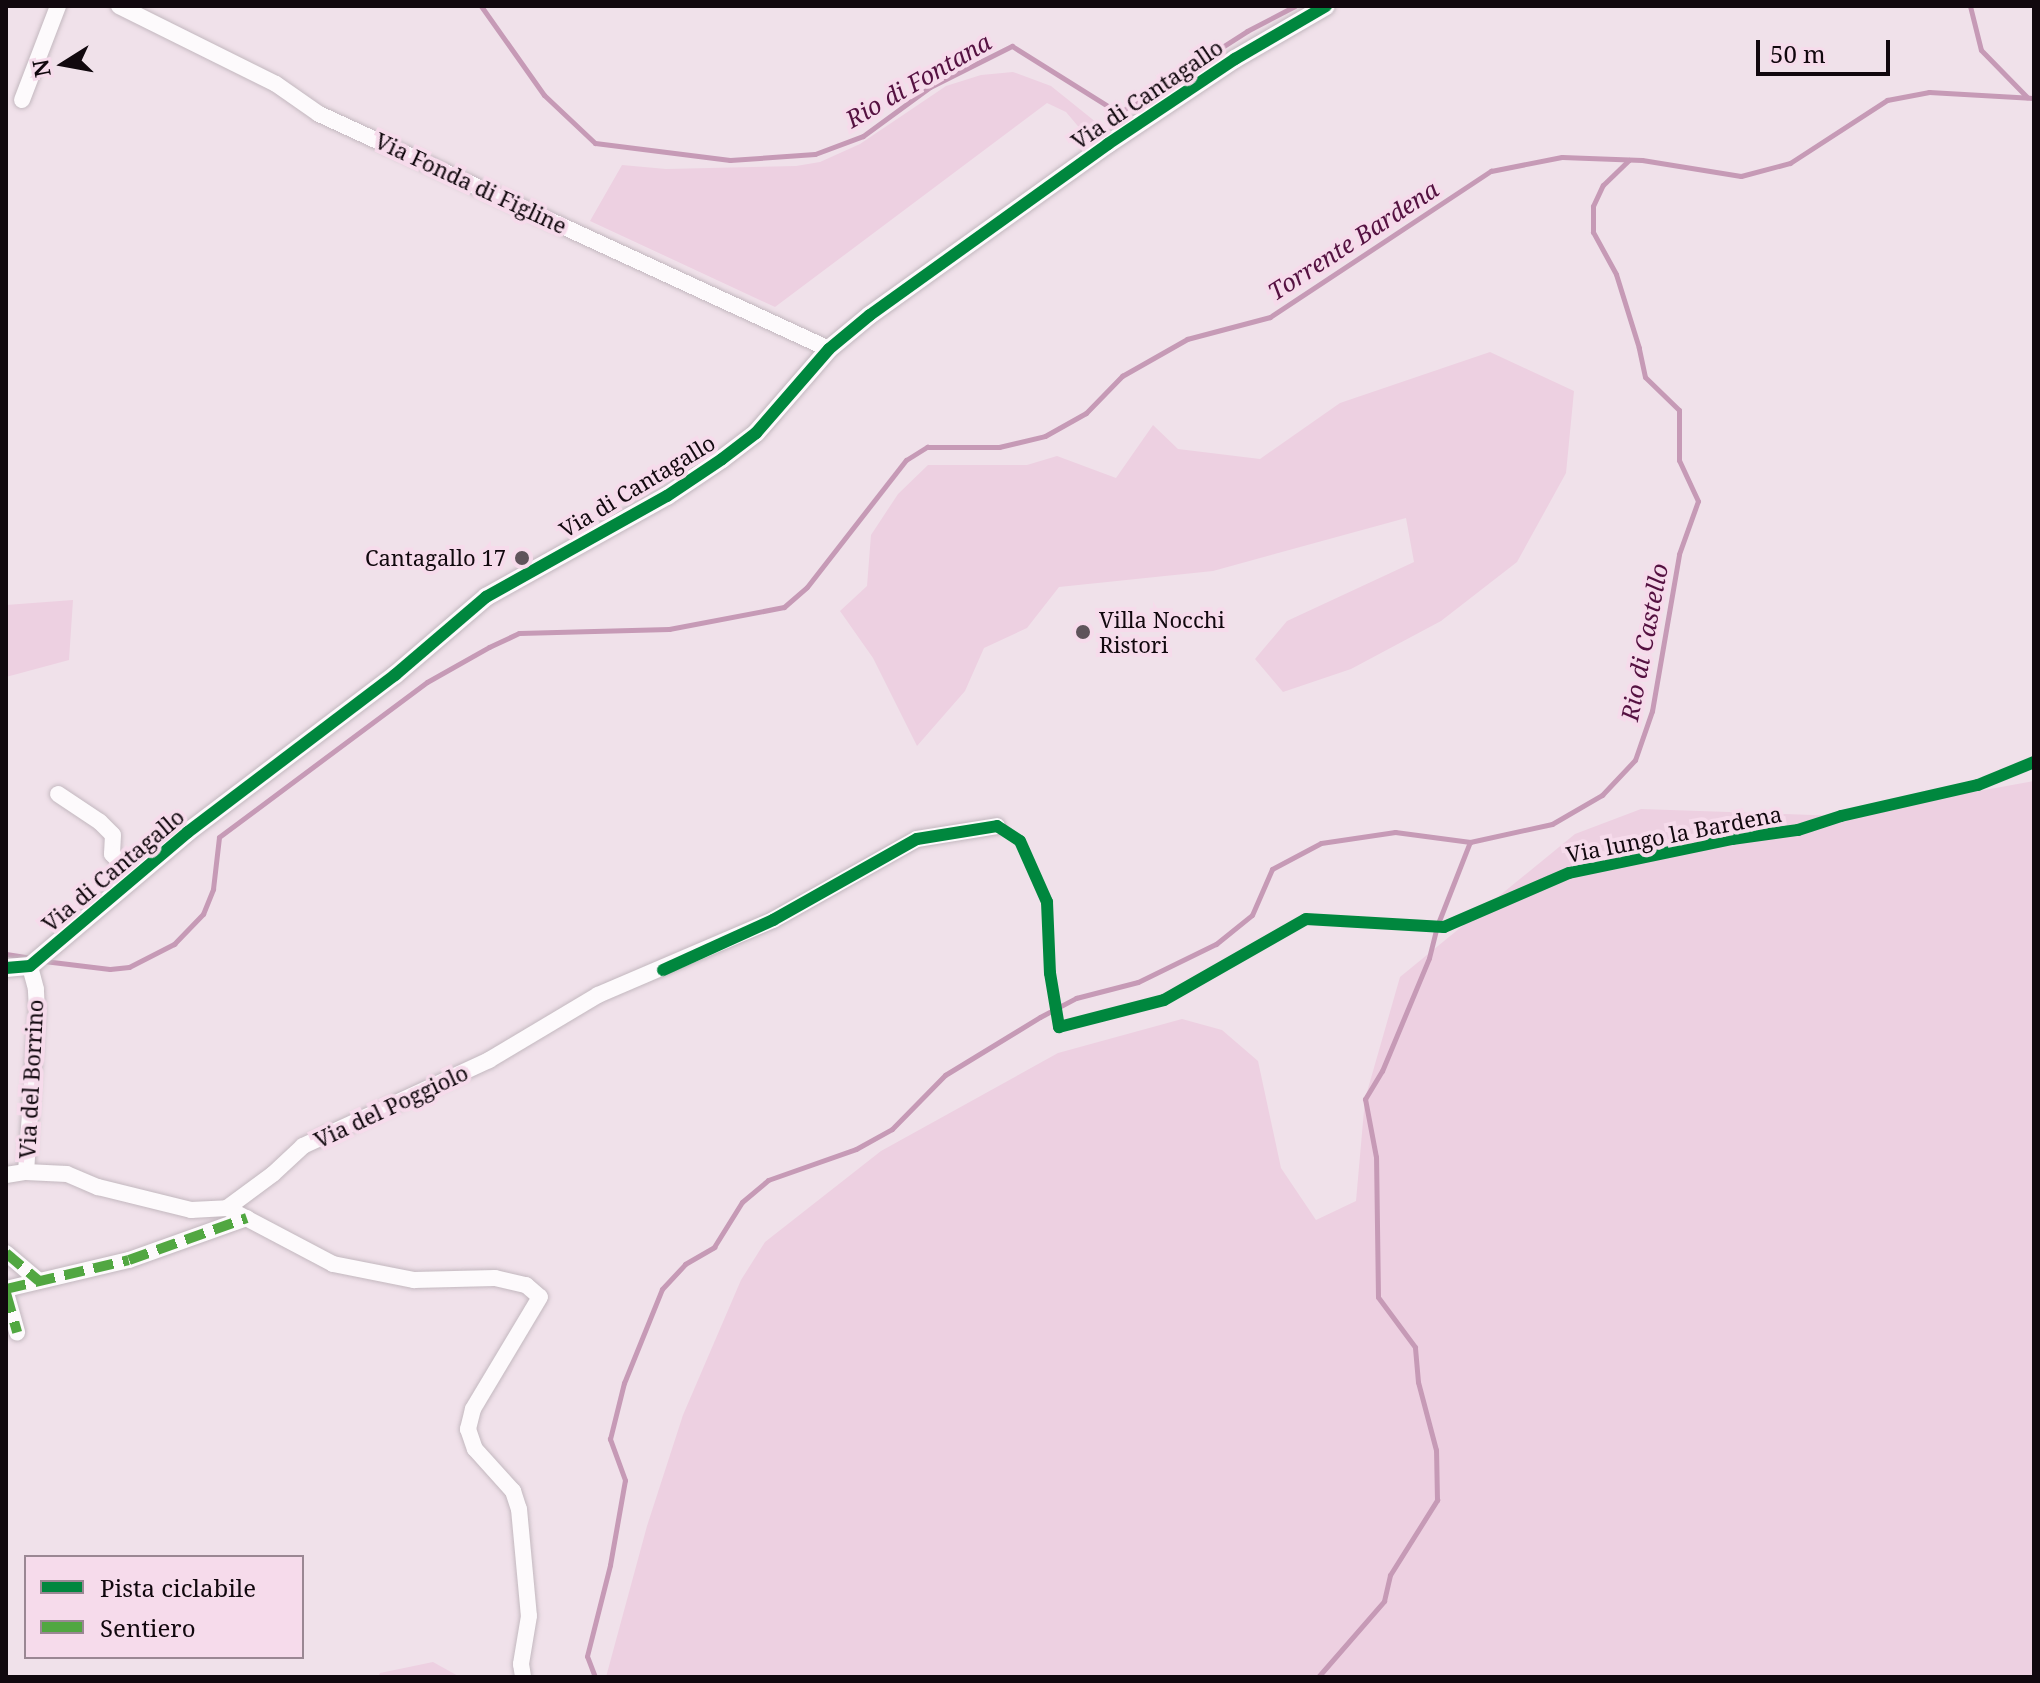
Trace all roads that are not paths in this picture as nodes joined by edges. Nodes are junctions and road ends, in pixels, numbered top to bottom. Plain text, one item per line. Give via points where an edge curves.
1 (58, 6) edge
2 (119, 6) edge
3 (1326, 6) edge
4 (22, 100) dead end
5 (829, 349) junction
6 (58, 794) dead end
7 (997, 826) dead end
8 (135, 878) junction
9 (30, 966) junction
10 (6, 968) edge
11 (26, 1172) junction
12 (6, 1175) edge
13 (227, 1208) junction
14 (247, 1218) junction
15 (6, 1253) edge
16 (39, 1281) junction
17 (6, 1291) edge
18 (17, 1332) dead end
19 (523, 1677) edge

1 - 4 street
2 - 5 street, Via Fonda di Figline via 276,84 319,114
3 - 5 street, Via di Cantagallo via 1108,144
5 - 8 street, Via di Cantagallo via 756,433 722,459 667,496 486,597 395,675
6 - 8 street via 113,835 112,854
7 - 13 street, Via del Poggiolo via 917,839 773,920 598,995 489,1060 303,1146
8 - 9 street, Via di Cantagallo
9 - 10 street
9 - 11 street, Via del Borrino via 37,1011
11 - 12 street, Via del Borrino
11 - 13 street via 67,1174 191,1210
13 - 14 street
14 - 16 street via 129,1260
14 - 19 street via 333,1264 414,1280 495,1278 526,1285 540,1297 473,1409 468,1429 475,1449 513,1491 519,1509 529,1616
15 - 16 street
16 - 17 street
17 - 18 street

